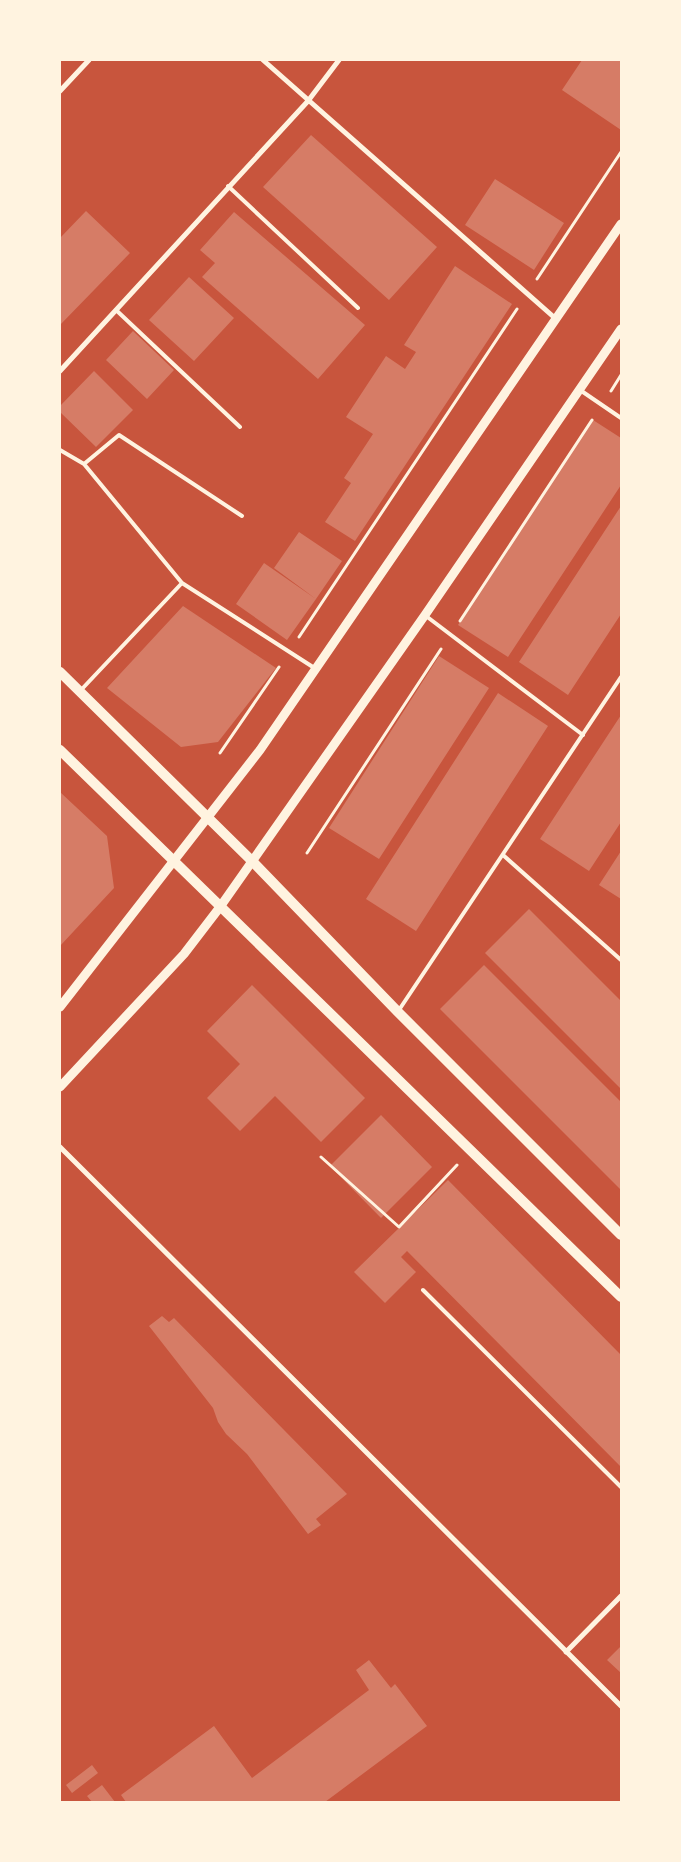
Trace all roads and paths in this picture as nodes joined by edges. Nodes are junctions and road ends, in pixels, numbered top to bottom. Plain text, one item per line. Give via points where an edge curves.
1 (89, 60) edge
2 (263, 60) edge
3 (339, 60) edge
4 (60, 91) edge
5 (308, 101) junction
6 (621, 152) edge
7 (228, 186) junction
8 (621, 224) edge
9 (527, 294) junction
10 (358, 308) dead end
11 (116, 310) junction
12 (556, 319) junction
13 (621, 329) edge
14 (60, 370) edge
15 (621, 375) edge
16 (580, 390) junction
17 (602, 405) junction
18 (621, 418) edge
19 (240, 427) dead end
20 (60, 450) edge
21 (84, 464) junction
22 (242, 516) dead end
23 (182, 583) junction
24 (425, 616) junction
25 (455, 629) dead end
26 (444, 645) dead end
27 (290, 652) junction
28 (316, 669) junction
29 (60, 672) edge
30 (621, 677) edge
31 (79, 692) junction
32 (584, 735) junction
33 (60, 750) edge
34 (220, 753) dead end
35 (206, 816) junction
36 (307, 852) dead end
37 (503, 855) junction
38 (174, 861) junction
39 (253, 862) junction
40 (220, 907) junction
41 (621, 960) edge
42 (60, 1007) edge
43 (398, 1012) junction
44 (60, 1087) edge
45 (60, 1147) edge
46 (471, 1150) junction
47 (321, 1157) dead end
48 (621, 1235) edge
49 (423, 1290) dead end
50 (621, 1297) edge
51 (621, 1487) edge
52 (621, 1596) edge
53 (566, 1652) junction
54 (621, 1706) edge

1 - 4 street
2 - 5 street
3 - 5 street
5 - 7 street
5 - 9 street
6 - 9 path
7 - 10 lane
7 - 11 street
8 - 12 street
9 - 12 street
9 - 27 path
11 - 14 street
11 - 19 lane
12 - 28 street
13 - 16 street
15 - 17 path
16 - 17 lane
16 - 24 street
17 - 18 lane
17 - 25 path
20 - 21 lane
21 - 22 lane via 119,435
21 - 23 lane
23 - 27 lane
23 - 31 lane
24 - 32 lane
24 - 39 street
26 - 36 path
27 - 28 lane
27 - 34 path
28 - 35 street via 260,750
29 - 31 main road
30 - 32 lane
31 - 35 main road
32 - 37 lane
33 - 38 main road
35 - 38 street
35 - 39 main road
37 - 41 lane
37 - 43 lane
38 - 40 main road
38 - 42 street
39 - 40 street
39 - 43 main road
40 - 44 street via 184,954
40 - 46 main road
43 - 48 main road
45 - 53 street
46 - 47 path via 399,1227
46 - 50 main road
49 - 51 lane
52 - 53 street
53 - 54 street

